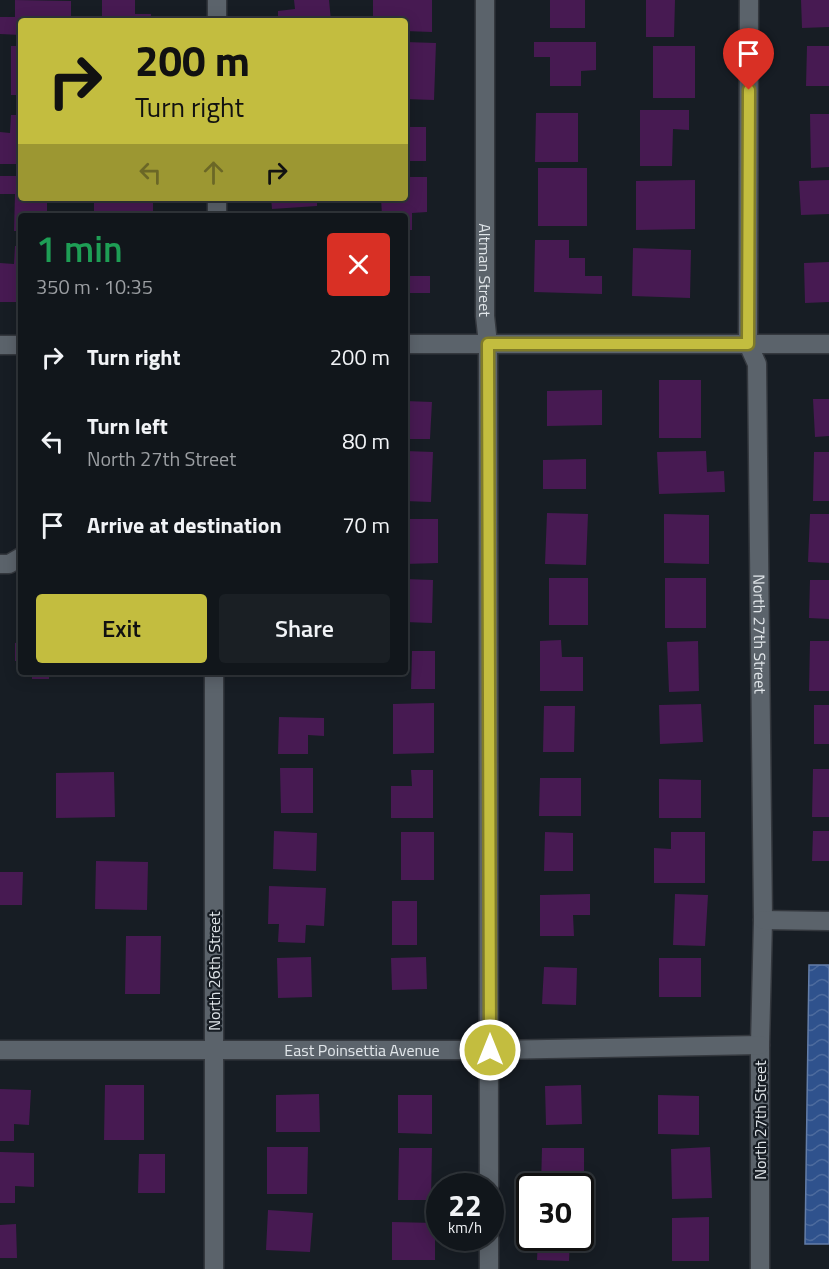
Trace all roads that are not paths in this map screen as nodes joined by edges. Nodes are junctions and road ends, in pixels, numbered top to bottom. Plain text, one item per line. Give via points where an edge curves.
1 (217, 0) edge
2 (485, 0) edge
3 (749, 0) edge
4 (217, 18) edge
5 (408, 344) edge
6 (488, 344) junction
7 (748, 344) junction
8 (829, 344) edge
9 (0, 345) edge
10 (18, 345) edge
11 (18, 559) edge
12 (0, 564) edge
13 (214, 675) edge
14 (763, 920) junction
15 (829, 921) edge
16 (760, 1045) junction
17 (0, 1050) edge
18 (214, 1050) junction
19 (490, 1050) junction
20 (489, 1173) edge
21 (489, 1251) edge
22 (214, 1269) edge
23 (489, 1269) edge
24 (760, 1269) edge

1 - 4 street
2 - 6 street, Altman Street
3 - 7 street, North 27th Street
5 - 6 street
6 - 7 street
6 - 19 street, Altman Street
7 - 8 street
7 - 14 street, North 27th Street via 757,364
9 - 10 street
11 - 12 street
13 - 18 street, North 26th Street
14 - 15 street
14 - 16 street, North 27th Street
16 - 19 street, East Poinsettia Avenue
16 - 24 street, North 27th Street
17 - 18 street, East Poinsettia Avenue
18 - 19 street, East Poinsettia Avenue
18 - 22 street, North 26th Street
19 - 20 street, Altman Street
21 - 23 street

